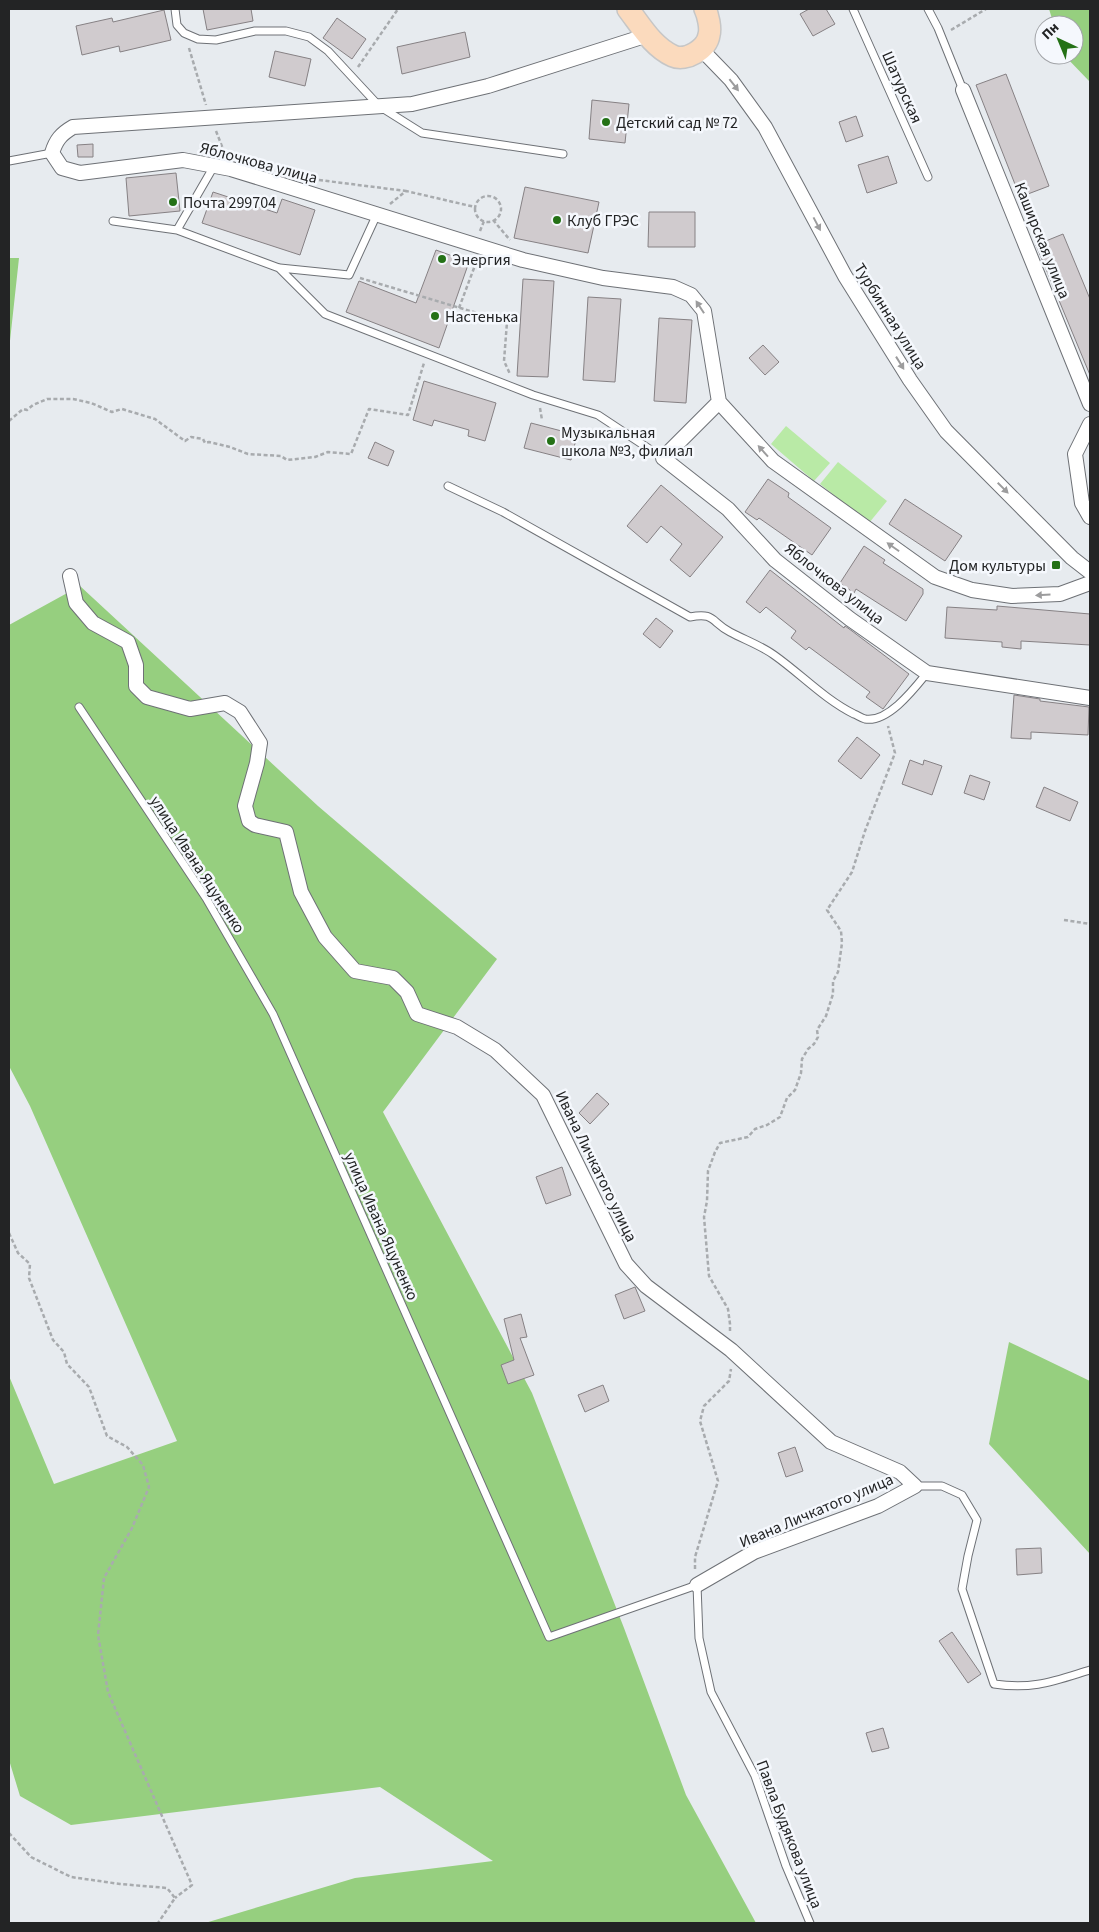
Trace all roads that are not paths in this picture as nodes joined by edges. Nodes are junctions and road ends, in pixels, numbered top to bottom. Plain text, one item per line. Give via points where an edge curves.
1 (175, 9) edge
2 (628, 9) edge
3 (705, 9) edge
4 (854, 9) edge
5 (928, 9) edge
6 (648, 35) junction
7 (701, 49) junction
8 (962, 90) joint
9 (379, 106) junction
10 (52, 153) junction
11 (563, 154) dead end
12 (9, 162) edge
13 (214, 166) junction
14 (928, 176) dead end
15 (377, 214) junction
16 (113, 221) dead end
17 (177, 230) junction
18 (279, 268) junction
19 (720, 402) junction
20 (1090, 404) edge
21 (1090, 424) edge
22 (663, 458) junction
23 (448, 486) dead end
24 (1090, 517) edge
25 (1090, 572) edge
26 (70, 576) dead end
27 (1090, 583) edge
28 (927, 673) junction
29 (1090, 698) edge
30 (80, 707) dead end
31 (915, 1486) junction
32 (697, 1585) junction
33 (1090, 1670) edge
34 (810, 1923) edge

1 - 9 lane via 177,24 184,33 198,39 216,40 255,31 286,31 309,37 328,51
2 - 6 main road
3 - 7 main road via 709,36
4 - 14 lane, Шатурская
5 - 8 lane
6 - 7 main road via 661,50 676,58 687,57
6 - 9 street, Яблочкова улица via 488,86 412,104
7 -> 25 street, Турбинная улица via 731,80 766,127 845,276 946,431 1072,558
8 - 20 street, Каширская улица
9 - 10 street, Яблочкова улица via 73,127 55,142
9 - 11 lane via 422,133
10 - 12 lane
10 - 13 street, Яблочкова улица via 62,168 80,172 183,160
13 - 15 street, Яблочкова улица
13 - 17 lane
15 - 18 lane via 349,275
19 -> 15 street, Яблочкова улица via 704,311 691,295 673,287 603,278 523,260
16 - 17 lane
17 - 18 lane
18 - 22 lane via 325,314 533,395 598,415
19 - 22 street
27 -> 19 street via 1060,594 1012,596 972,590 935,577 772,461
21 - 24 street via 1075,454 1082,503
22 - 28 street, Яблочкова улица via 728,509 775,560 850,619
23 - 28 lane via 502,512 690,618 704,614 712,618 729,632 774,655 838,705 865,719 885,715 906,698
26 - 31 street, Ивана Личкатого улица via 76,603 92,624 128,642 136,665 136,686 147,698 190,709 225,703 240,712 260,743 244,806 249,821 286,832 302,892 325,937 355,971 393,978 407,992 418,1014 457,1027 495,1050 543,1095 626,1264 646,1286 729,1348 831,1442 900,1472
28 - 29 street, Яблочкова улица
30 - 32 lane, улица Ивана Яцуненко via 206,898 274,1014 549,1637
31 - 32 street, Ивана Личкатого улица via 878,1506 754,1552
31 - 33 lane via 942,1486 962,1495 977,1520 962,1589 994,1684 1042,1685
32 - 34 lane, Павла Будякова улица via 699,1638 710,1692 755,1776 786,1866

